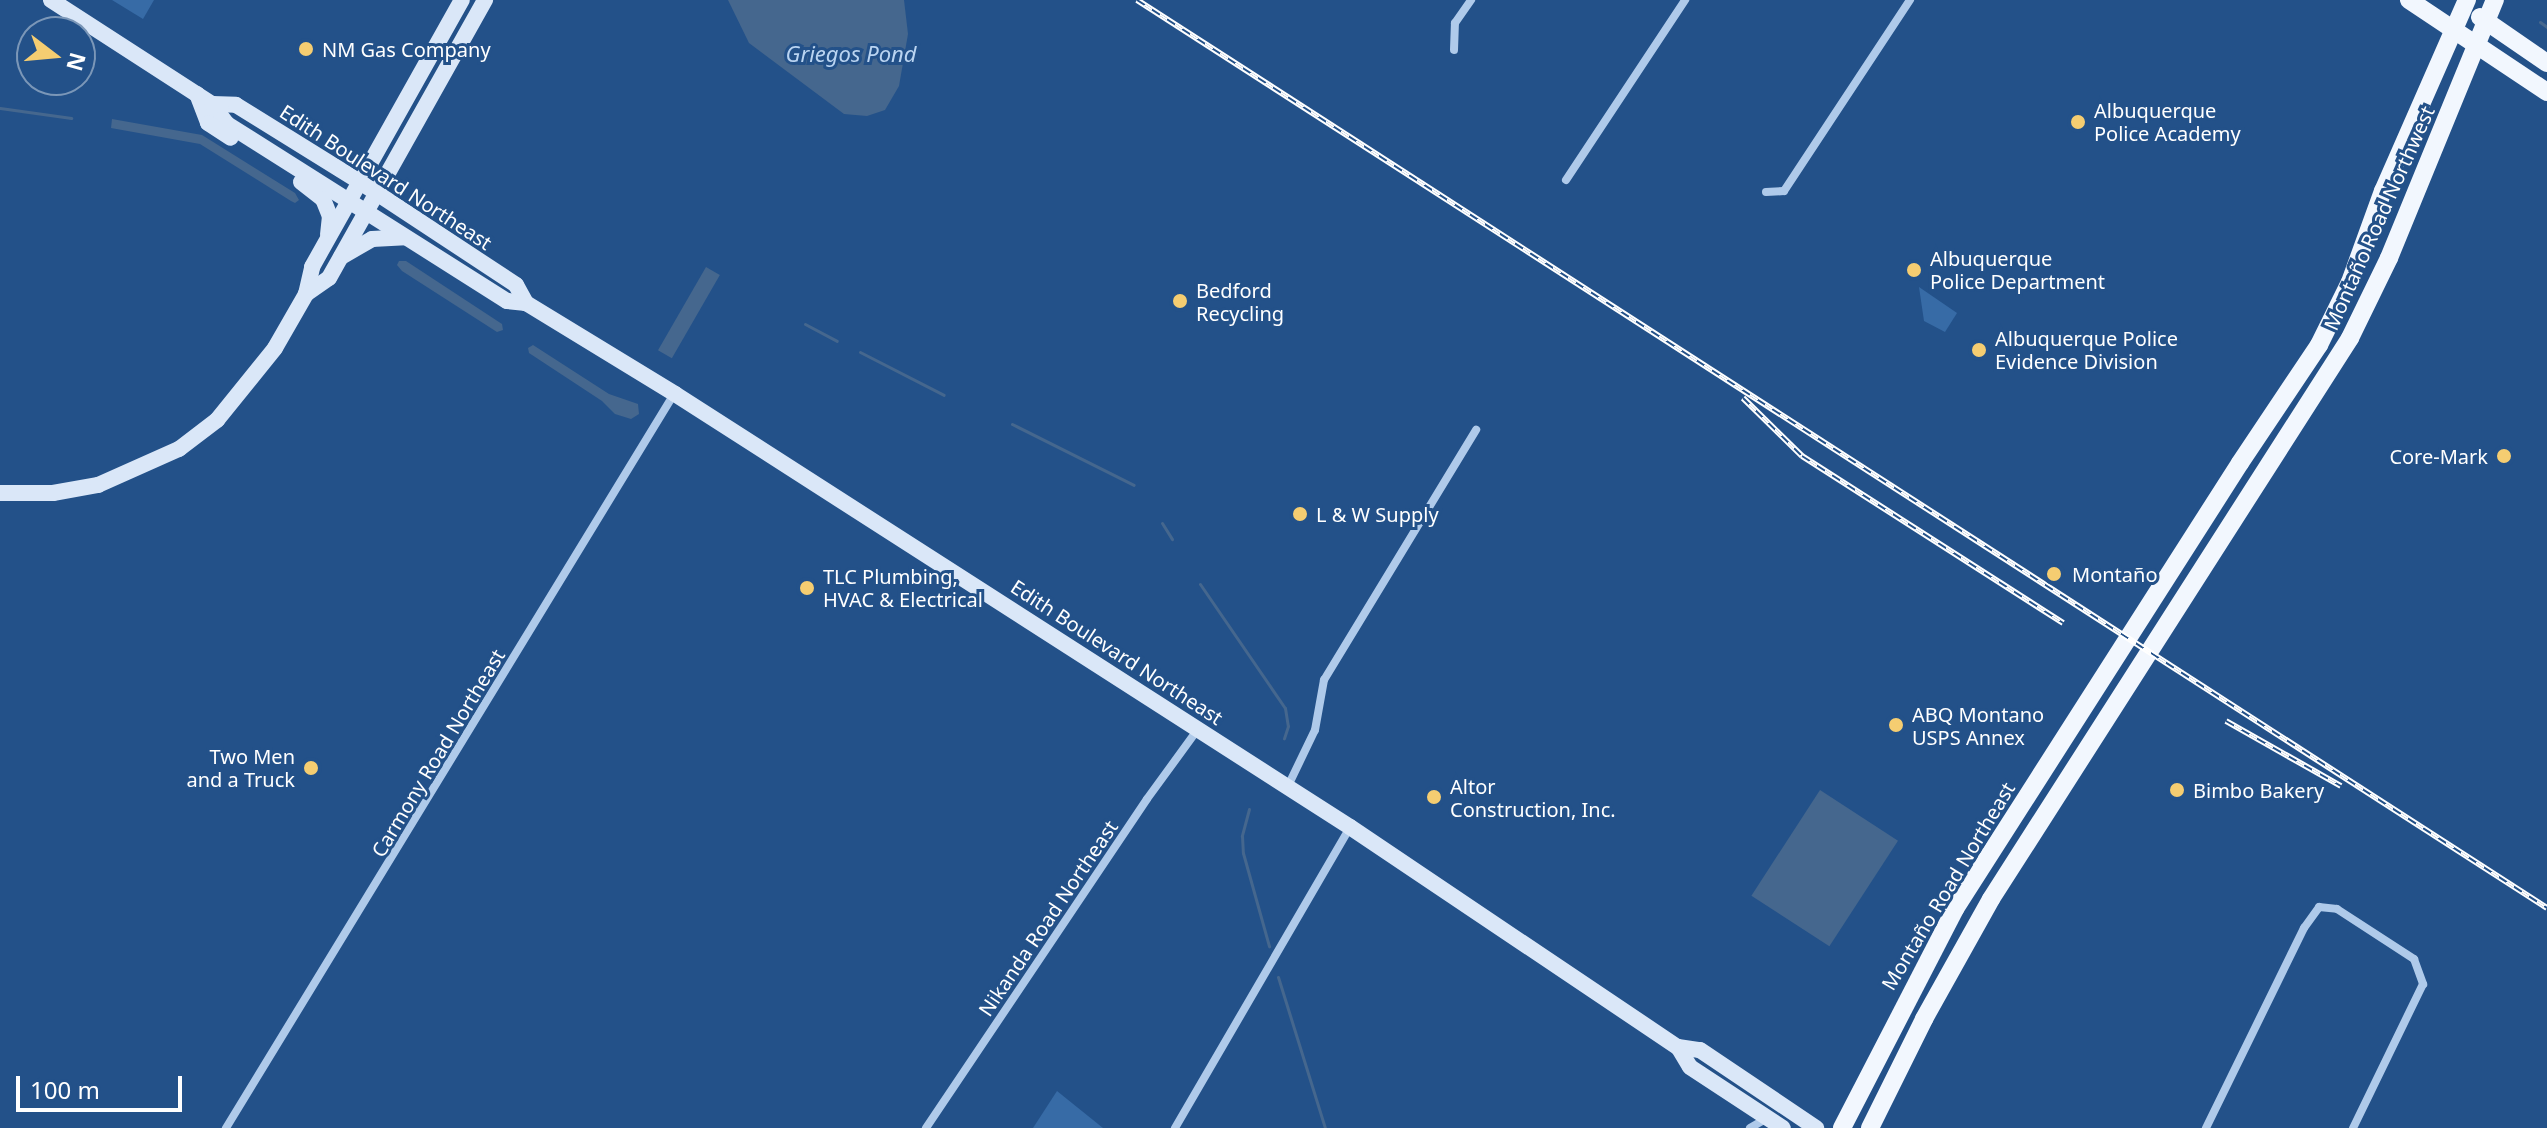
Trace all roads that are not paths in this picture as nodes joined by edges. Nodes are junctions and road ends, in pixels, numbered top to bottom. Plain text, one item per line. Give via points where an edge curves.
1 (51, 0) edge
2 (462, 0) edge
3 (485, 0) edge
4 (1471, 0) edge
5 (1685, 0) edge
6 (1910, 0) edge
7 (2409, 0) edge
8 (2495, 0) edge
9 (2462, 2) edge
10 (2487, 22) junction
11 (2454, 32) junction
12 (2478, 47) junction
13 (1454, 50) dead end
14 (2547, 63) edge
15 (2547, 92) edge
16 (197, 94) junction
17 (212, 104) junction
18 (1566, 180) dead end
19 (360, 182) junction
20 (1766, 192) dead end
21 (377, 193) junction
22 (349, 201) junction
23 (366, 212) junction
24 (406, 237) junction
25 (328, 238) junction
26 (340, 258) junction
27 (306, 294) junction
28 (526, 303) junction
29 (675, 394) junction
30 (1476, 430) dead end
31 (0, 493) edge
32 (2131, 632) joint
33 (1199, 728) junction
34 (1288, 786) junction
35 (1350, 827) junction
36 (1678, 1047) junction
37 (1768, 1118) junction
38 (226, 1128) edge
39 (926, 1128) edge
40 (1175, 1128) edge
41 (1750, 1128) edge
42 (1783, 1128) edge
43 (1816, 1128) edge
44 (1842, 1128) edge
45 (1870, 1128) edge
46 (2206, 1128) edge
47 (2353, 1128) edge

1 - 16 street, Edith Boulevard Northeast
2 - 19 street
3 - 21 street
4 - 13 street via 1455,23
5 - 18 street
6 - 20 street via 1784,191
7 - 11 main road
8 - 10 main road, Montaño Road Northwest
9 - 10 main road
9 - 11 main road, Montaño Road Northwest
10 - 12 main road, Montaño Road Northwest
10 - 14 main road
11 - 12 main road
11 - 32 main road, Montaño Road Northwest via 2328,329
12 - 15 main road
12 - 45 main road, Montaño Road Northwest via 2350,338 1979,918
16 - 17 street, Edith Boulevard Northeast
16 - 25 street via 208,123 323,199 330,216
17 - 19 street, Edith Boulevard Northeast via 236,105
17 - 22 street, Edith Boulevard Northeast via 227,124
19 - 21 street, Edith Boulevard Northeast
19 - 22 street
21 - 23 street
21 - 28 street, Edith Boulevard Northeast via 516,285
22 - 23 street, Edith Boulevard Northeast
22 - 25 street
23 - 24 street, Edith Boulevard Northeast
23 - 26 street
24 - 26 street via 372,239
24 - 28 street, Edith Boulevard Northeast via 507,301
25 - 27 street via 312,267
26 - 27 street via 329,278
27 - 31 street via 250,383 217,420 179,449 98,485 53,493
28 - 29 street, Edith Boulevard Northeast
29 - 33 street, Edith Boulevard Northeast
29 - 38 street, Carmony Road Northeast
30 - 34 street via 1324,680 1315,730
32 - 44 main road, Montaño Road Northeast via 1955,909
33 - 34 street, Edith Boulevard Northeast
33 - 39 street, Nikanda Road Northeast
34 - 35 street, Edith Boulevard Northeast
35 - 36 street, Edith Boulevard Northeast
35 - 40 street
36 - 37 street, Edith Boulevard Northeast via 1690,1067
36 - 43 street, Edith Boulevard Northeast via 1700,1050
37 - 41 street
37 - 42 street, Edith Boulevard Northeast
46 - 47 street via 2319,907 2337,909 2414,959 2423,984

